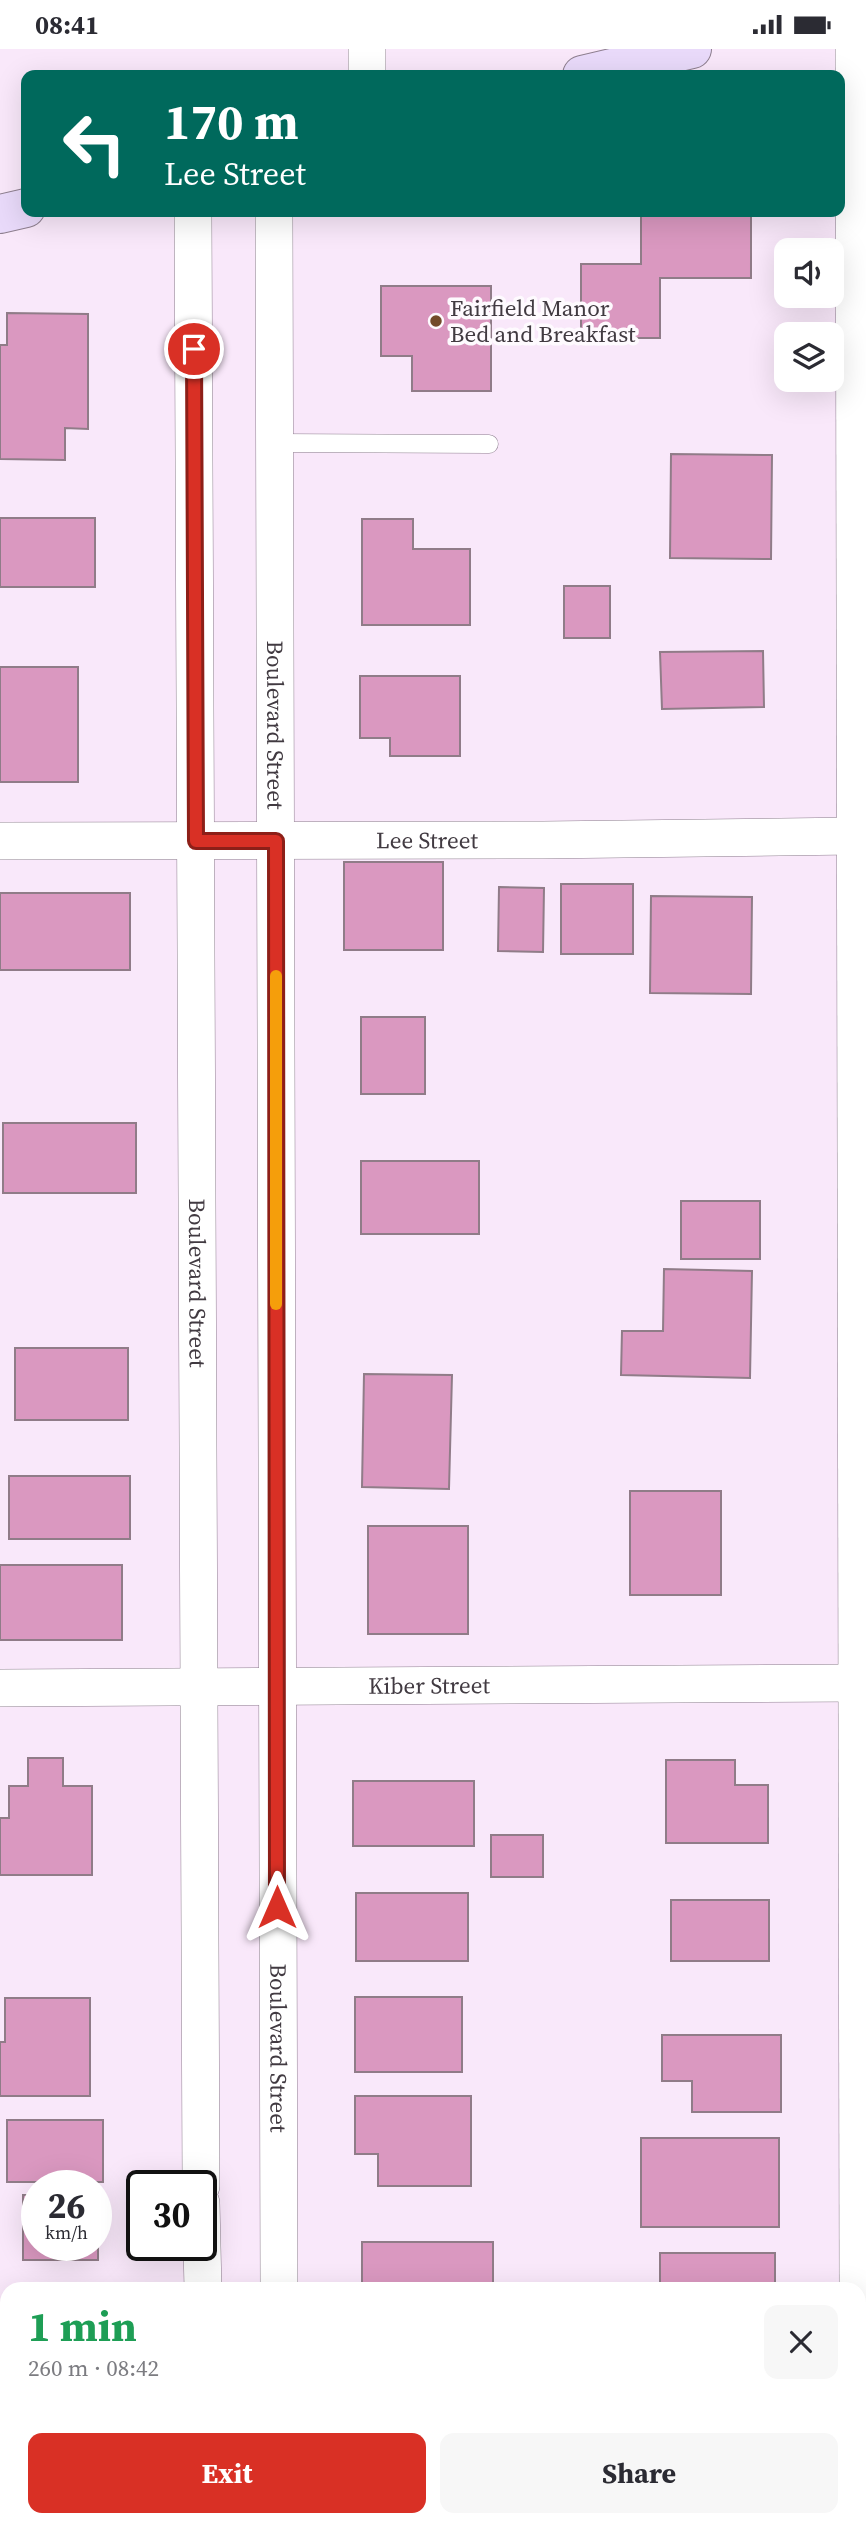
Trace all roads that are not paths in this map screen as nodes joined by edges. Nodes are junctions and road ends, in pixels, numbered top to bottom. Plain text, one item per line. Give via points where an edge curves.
1 (367, 49) edge
2 (692, 49) edge
3 (854, 49) edge
4 (367, 70) edge
5 (603, 70) edge
6 (21, 209) edge
7 (0, 214) edge
8 (193, 217) edge
9 (274, 217) edge
10 (274, 443) junction
11 (489, 444) dead end
12 (854, 836) junction
13 (0, 841) edge
14 (196, 841) junction
15 (276, 841) junction
16 (856, 1683) junction
17 (277, 1684) junction
18 (0, 1688) edge
19 (199, 1688) junction
20 (201, 2170) edge
21 (202, 2261) edge
22 (203, 2282) edge
23 (279, 2282) edge
24 (858, 2282) edge

1 - 4 street
2 - 5 street
3 - 12 street
6 - 7 street
8 - 14 street, Boulevard Street
9 - 10 street, Boulevard Street
10 - 11 lane
10 - 15 street, Boulevard Street
12 - 15 street, Lee Street
12 - 16 street
13 - 14 street, Lee Street
14 - 15 street, Lee Street
14 - 19 street, Boulevard Street
15 - 17 street, Boulevard Street
16 - 17 street, Kiber Street
16 - 24 street
17 - 19 street, Kiber Street
17 - 23 street, Boulevard Street
18 - 19 street, Kiber Street
19 - 20 street, Boulevard Street
21 - 22 street

